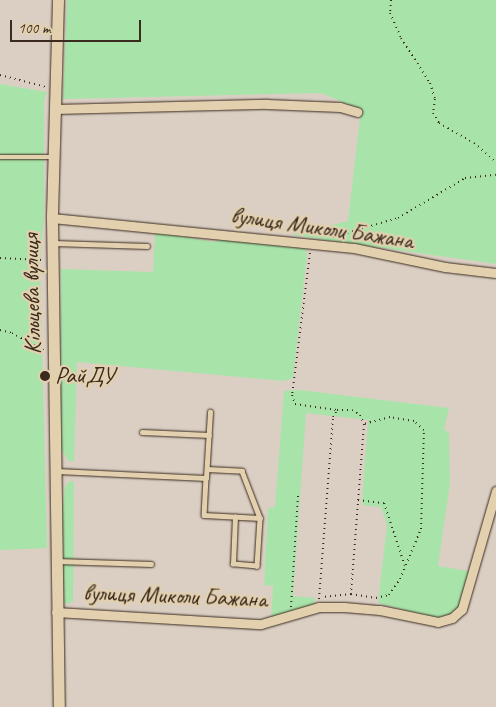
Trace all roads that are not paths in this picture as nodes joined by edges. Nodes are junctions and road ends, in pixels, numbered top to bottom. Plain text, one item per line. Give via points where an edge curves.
1 (58, 0) edge
2 (55, 109) junction
3 (357, 112) dead end
4 (54, 156) junction
5 (0, 157) edge
6 (52, 218) junction
7 (53, 243) junction
8 (147, 246) dead end
9 (496, 273) edge
10 (210, 412) dead end
11 (142, 432) dead end
12 (209, 435) junction
13 (207, 469) junction
14 (56, 471) junction
15 (206, 478) junction
16 (496, 491) edge
17 (235, 517) junction
18 (260, 518) junction
19 (56, 561) junction
20 (152, 564) dead end
21 (56, 612) junction
22 (59, 707) edge

1 - 2 street, Кільцева вулиця
2 - 3 street via 267,104 340,107
2 - 4 street, Кільцева вулиця
4 - 5 lane
4 - 6 street, Кільцева вулиця
6 - 7 street, Кільцева вулиця
6 - 9 street, вулиця Миколи Бажана via 307,243
7 - 8 lane
7 - 14 street, Кільцева вулиця
10 - 12 lane
11 - 12 lane
12 - 13 lane
13 - 15 lane
13 - 18 lane via 242,471
14 - 15 lane
14 - 19 street, Кільцева вулиця
15 - 17 lane via 204,515
16 - 21 street, вулиця Миколи Бажана via 462,609 452,618 438,622 319,602 290,617 261,624
17 - 18 lane
17 - 18 lane via 233,564 257,566
19 - 20 lane
19 - 21 street, Кільцева вулиця
21 - 22 street, Кільцева вулиця

